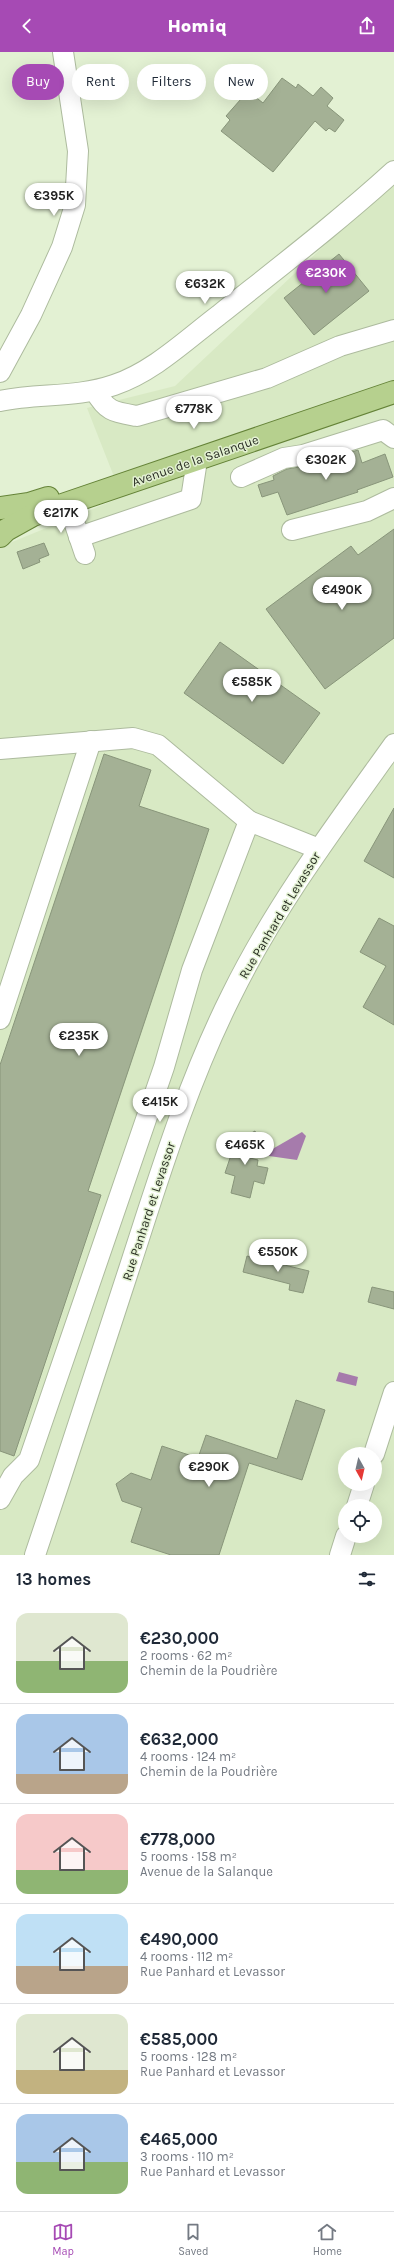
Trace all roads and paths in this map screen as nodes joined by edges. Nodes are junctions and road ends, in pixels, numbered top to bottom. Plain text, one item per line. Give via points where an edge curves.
1 (63, 52) edge
2 (394, 171) edge
3 (394, 330) edge
4 (0, 372) edge
5 (394, 381) edge
6 (94, 391) junction
7 (394, 392) edge
8 (0, 401) edge
9 (394, 438) edge
10 (196, 460) junction
11 (241, 477) dead end
12 (394, 498) edge
13 (68, 504) junction
14 (0, 508) edge
15 (292, 530) dead end
16 (0, 536) edge
17 (91, 741) junction
18 (394, 744) edge
19 (0, 749) edge
20 (249, 821) junction
21 (319, 849) junction
22 (0, 1019) edge
23 (394, 1392) edge
24 (376, 1447) edge
25 (0, 1499) edge
26 (344, 1543) edge
27 (35, 1555) edge
28 (340, 1555) edge

1 - 4 street via 78,151 74,205 62,248 31,315
2 - 6 street via 339,220 156,364 115,385
3 - 6 street via 340,346 267,378 137,416 119,413 103,406
5 - 14 main road, Avenue de la Salanque via 29,504
6 - 8 street
7 - 10 main road, Avenue de la Salanque
9 - 11 street via 383,430 303,455 284,458
10 - 13 main road, Avenue de la Salanque
10 - 13 street via 191,499 82,545
12 - 15 street via 367,511
13 - 16 main road, Avenue de la Salanque via 33,516 6,530
17 - 19 street
17 - 20 street via 133,738 158,745
17 - 22 street
18 - 21 street, Rue Panhard et Levassor
20 - 21 street
20 - 25 street via 192,970 164,1067 29,1460 13,1476
21 - 27 street, Rue Panhard et Levassor via 268,929 198,1066
23 - 24 street
26 - 28 street

